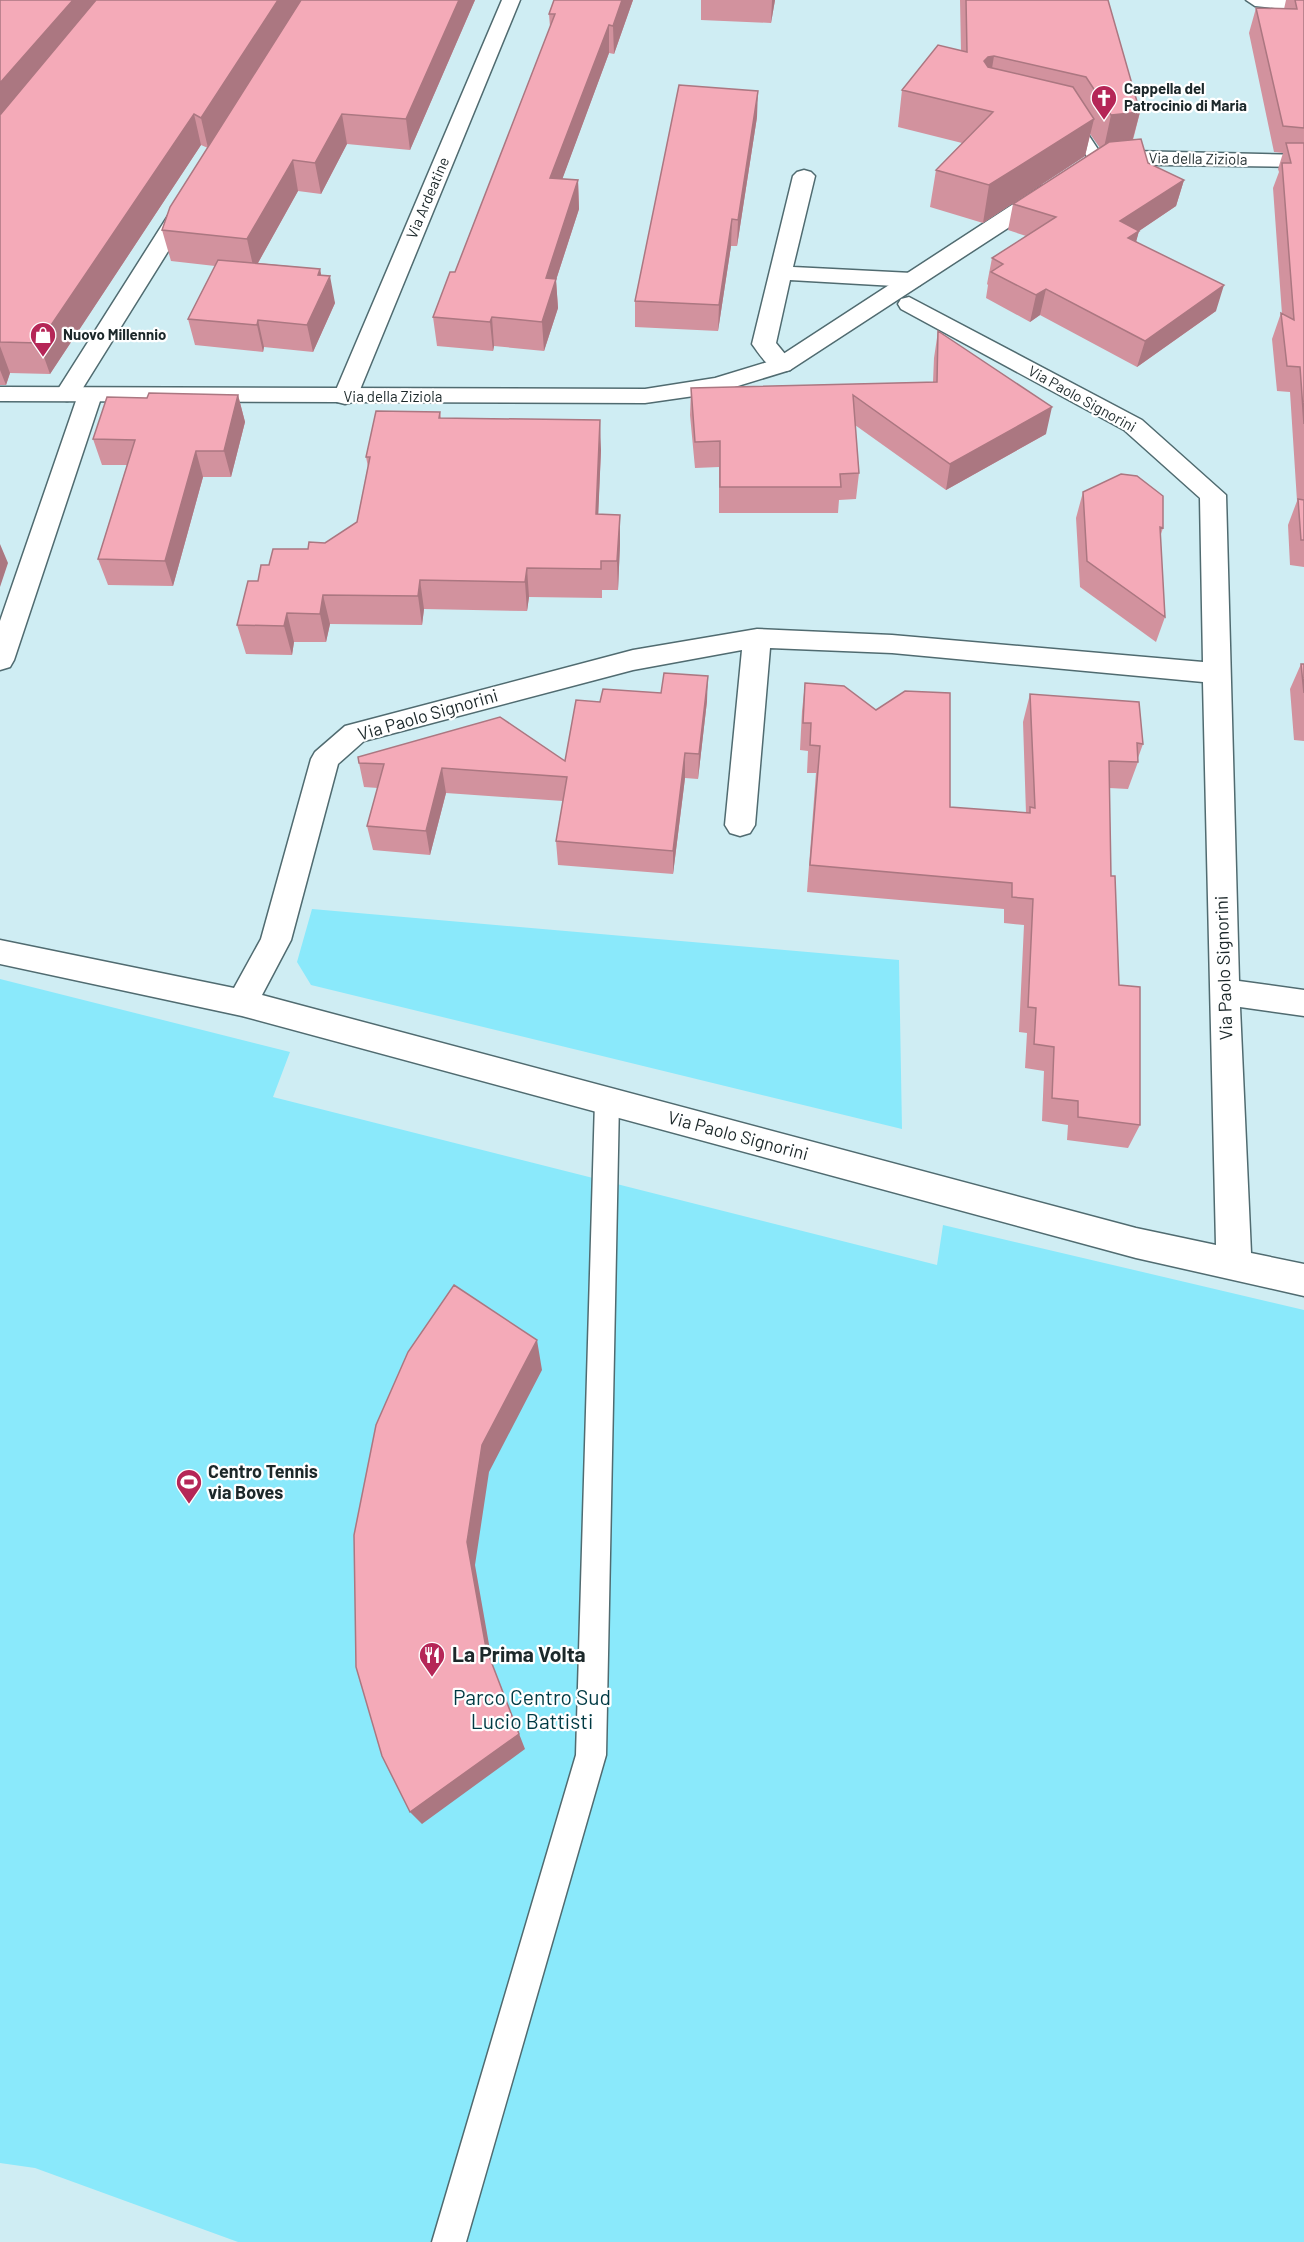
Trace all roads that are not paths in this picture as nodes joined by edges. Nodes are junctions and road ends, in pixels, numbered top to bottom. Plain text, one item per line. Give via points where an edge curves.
1 (511, 0) edge
2 (1255, 0) edge
3 (1304, 5) edge
4 (1051, 114) edge
5 (1097, 160) junction
6 (1304, 161) edge
7 (804, 176) dead end
8 (200, 182) edge
9 (781, 273) junction
10 (912, 280) junction
11 (909, 304) dead end
12 (782, 365) junction
13 (0, 394) edge
14 (79, 395) junction
15 (345, 397) junction
16 (757, 638) junction
17 (0, 660) edge
18 (1215, 673) junction
19 (740, 825) dead end
20 (0, 952) edge
21 (1224, 992) junction
22 (242, 1003) junction
23 (1304, 1003) edge
24 (607, 1101) junction
25 (1234, 1264) junction
26 (1304, 1280) edge
27 (449, 2242) edge

1 - 15 street, Via Ardeatine
2 - 3 street
4 - 5 lane via 1072,119
5 - 6 street, Via della Ziziola via 1132,157
5 - 10 street, Via della Ziziola
7 - 9 street
8 - 14 street
9 - 10 street
9 - 12 street via 764,344
10 - 12 street, Via della Ziziola
11 - 18 street, Via Paolo Signorini via 1133,425 1213,495
12 - 15 street, Via della Ziziola via 749,378 698,390 645,396
13 - 14 street, Via della Ziziola
14 - 15 street, Via della Ziziola
14 - 17 street
16 - 18 street, Via Paolo Signorini via 892,644
16 - 19 street
16 - 22 street, Via Paolo Signorini via 633,660 355,732 324,759 276,940
18 - 21 street, Via Paolo Signorini
20 - 22 street, Via Paolo Signorini
21 - 23 street
21 - 25 street, Via Paolo Signorini
22 - 24 street, Via Paolo Signorini
24 - 25 street, Via Paolo Signorini via 1136,1243
24 - 27 lane via 591,1755
25 - 26 street, Via Paolo Signorini

